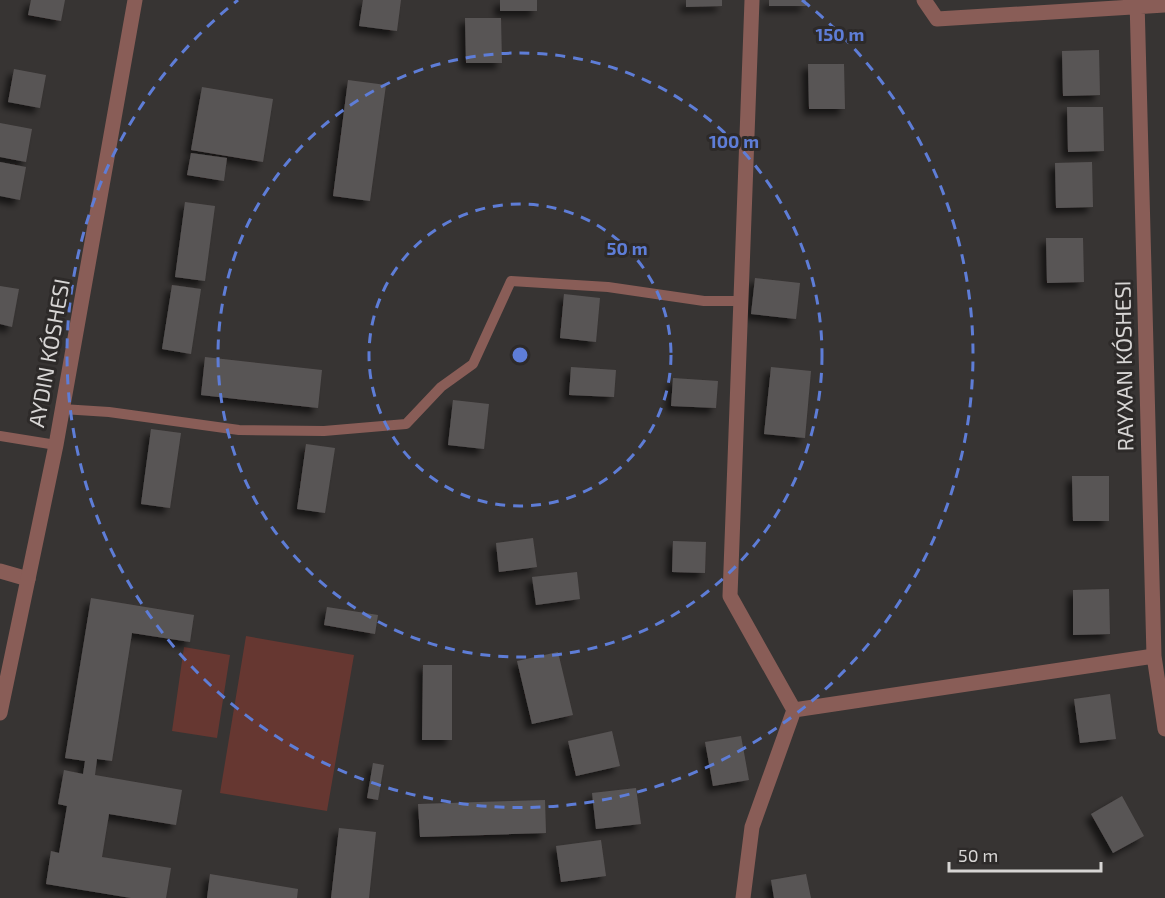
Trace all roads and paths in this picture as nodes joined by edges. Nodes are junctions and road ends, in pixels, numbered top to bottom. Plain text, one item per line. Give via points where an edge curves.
1 (135, 0) edge
2 (752, 0) edge
3 (924, 0) edge
4 (1137, 4) edge
5 (1165, 5) edge
6 (741, 301) junction
7 (62, 409) junction
8 (0, 436) edge
9 (56, 445) junction
10 (0, 571) edge
11 (28, 579) junction
12 (1154, 656) junction
13 (794, 710) junction
14 (0, 713) edge
15 (1165, 729) edge
16 (743, 898) edge

1 - 7 street
2 - 6 street
3 - 4 street via 937,19
4 - 5 street
4 - 12 street, RAYXAN KÓSHESI
6 - 7 lane via 704,301 608,287 511,281 473,364 441,387 406,424 324,431 239,430
6 - 13 street via 730,596
7 - 9 street
8 - 9 lane
9 - 11 street
10 - 11 street
11 - 14 street
12 - 13 street
12 - 15 street, RAYXAN KÓSHESI
13 - 16 street via 752,827

